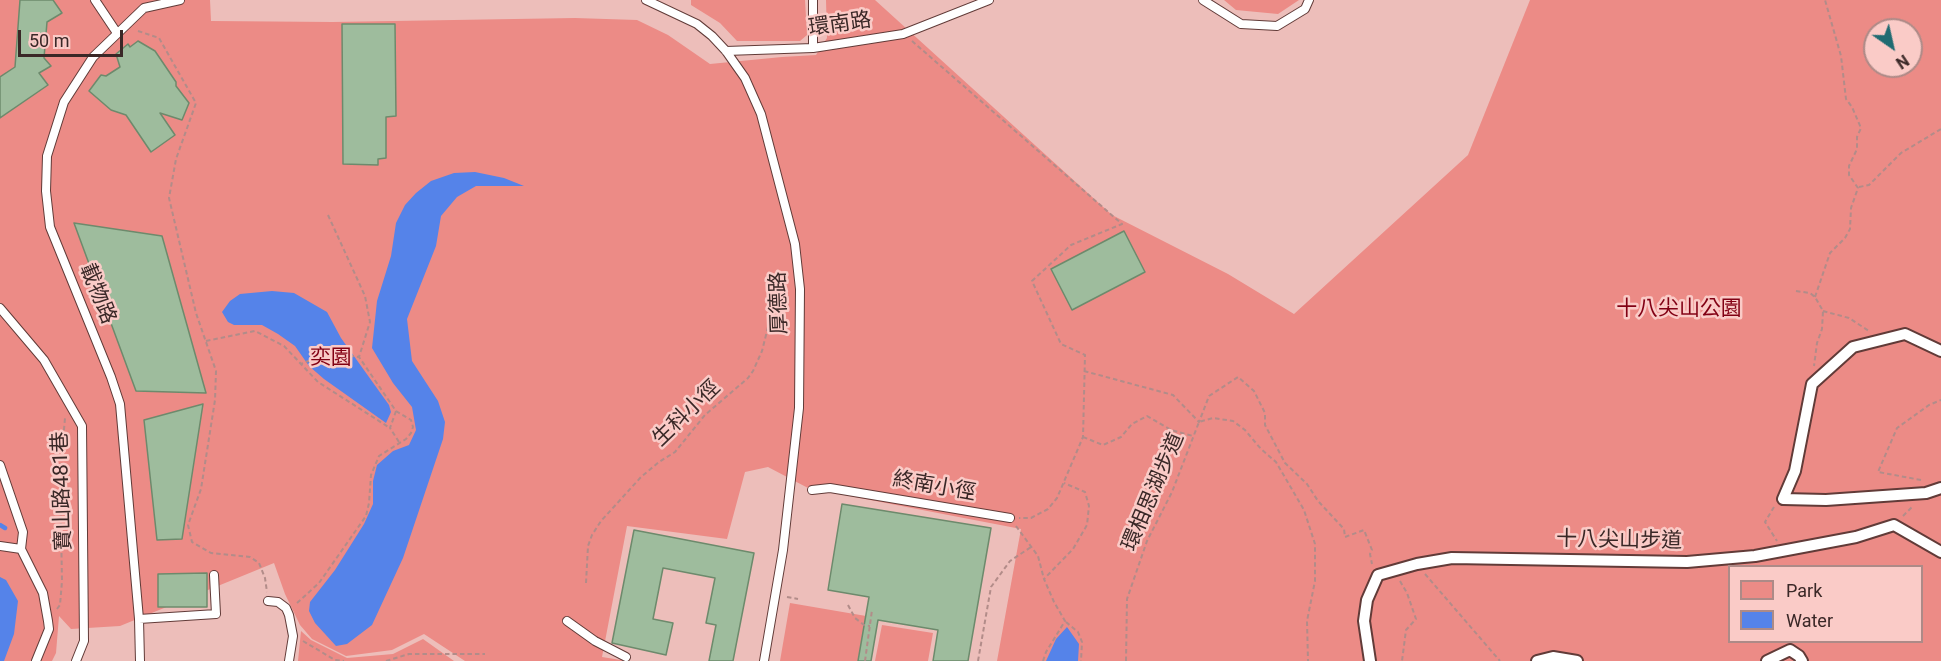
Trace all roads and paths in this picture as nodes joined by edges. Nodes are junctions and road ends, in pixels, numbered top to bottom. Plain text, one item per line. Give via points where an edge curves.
1 (95, 0) edge
2 (180, 0) edge
3 (646, 0) edge
4 (813, 0) edge
5 (989, 0) edge
6 (1203, 0) edge
7 (1310, 0) edge
8 (1826, 0) edge
9 (138, 31) dead end
10 (117, 33) junction
11 (903, 33) junction
12 (813, 48) junction
13 (726, 51) junction
14 (1941, 129) edge
15 (1858, 188) junction
16 (328, 215) dead end
17 (1796, 291) dead end
18 (791, 294) dead end
19 (1815, 297) junction
20 (0, 308) edge
21 (1822, 311) junction
22 (206, 341) junction
23 (1880, 341) junction
24 (1941, 351) edge
25 (359, 357) junction
26 (301, 364) junction
27 (1083, 371) junction
28 (1812, 384) junction
29 (66, 398) junction
30 (1941, 400) edge
31 (396, 411) junction
32 (1200, 422) junction
33 (390, 428) junction
34 (1083, 437) junction
35 (1194, 437) junction
36 (399, 442) junction
37 (0, 465) edge
38 (1930, 482) dead end
39 (1064, 483) junction
40 (1941, 488) edge
41 (812, 490) dead end
42 (1783, 499) junction
43 (1010, 518) junction
44 (0, 546) edge
45 (1031, 547) junction
46 (21, 549) junction
47 (1782, 550) junction
48 (1941, 552) edge
49 (1370, 554) dead end
50 (1416, 564) junction
51 (1394, 570) junction
52 (214, 575) dead end
53 (1044, 579) junction
54 (586, 583) dead end
55 (781, 596) dead end
56 (798, 598) dead end
57 (268, 601) joint
58 (848, 605) dead end
59 (290, 609) dead end
60 (872, 610) dead end
61 (139, 619) junction
62 (48, 621) junction
63 (567, 621) dead end
64 (1065, 621) junction
65 (870, 626) junction
66 (297, 639) dead end
67 (485, 654) dead end
68 (626, 657) dead end
69 (36, 661) edge
70 (75, 661) edge
71 (140, 661) edge
72 (289, 661) edge
73 (344, 661) edge
74 (386, 661) edge
75 (764, 661) edge
76 (865, 661) edge
77 (978, 661) edge
78 (1043, 661) edge
79 (1081, 661) edge
80 (1126, 661) edge
81 (1308, 661) edge
82 (1370, 661) edge
83 (1402, 661) edge
84 (1500, 661) edge
85 (1537, 661) edge
86 (1577, 661) edge
87 (1767, 661) edge
88 (1802, 661) edge

1 - 10 lane
2 - 10 lane, 載物路 via 144,8
3 - 13 lane, 厚德路 via 697,24
4 - 12 lane
5 - 11 lane, 環南路
6 - 7 lane via 1241,24 1277,26 1305,9
8 - 15 path via 1841,56 1846,99 1861,128 1849,166 1849,175
9 - 22 path via 159,38 196,103 176,159 169,198
10 - 61 lane, 載物路 via 93,57 64,102 46,156 46,191 50,227 120,404
11 - 12 lane, 環南路
11 - 27 path via 1122,224 1071,245 1032,281 1061,344 1085,355
12 - 13 lane, 環南路
13 - 75 lane, 厚德路 via 745,78 761,114 795,244 800,289 799,408 794,460
14 - 15 path via 1896,157 1869,185
15 - 19 path via 1851,208 1850,229 1830,253
16 - 25 path via 365,297 370,322
17 - 19 path
18 - 54 path, 生科小徑 via 771,315 762,351 748,378 705,415 675,452 641,477 601,521 588,546
19 - 21 path
20 - 29 lane, 寶山路481巷 via 44,360
21 - 23 path via 1849,318
21 - 28 path
22 - 26 path via 255,331 282,346
22 - 57 path via 216,371 215,400 201,489 188,525 192,542 211,553 250,557 259,563
23 - 24 street via 1905,334
23 - 28 street via 1853,347
25 - 26 path via 336,354
25 - 31 path
26 - 33 path via 318,382
27 - 32 path via 1173,395
27 - 34 path
28 - 42 street via 1795,471
29 - 62 path via 60,474 62,581 60,605
29 - 70 lane, 寶山路481巷 via 82,426 84,641
30 - 38 path via 1896,428 1878,472
31 - 33 path
31 - 36 path via 411,420 413,427 406,439
32 - 35 path, 環相思湖步道
32 - 49 path via 1209,396 1238,377 1259,398 1265,424 1285,463 1344,529 1345,537 1364,530
32 - 81 path, 環相思湖步道 via 1213,417 1233,421 1245,430 1276,462 1304,510 1315,544 1315,581 1307,621
33 - 36 path
34 - 35 path via 1103,445 1121,437 1132,424 1147,416
34 - 39 path
35 - 80 path, 環相思湖步道 via 1147,541 1127,599
36 - 59 path via 379,456 374,465 366,516 319,583
37 - 46 lane via 22,532
39 - 43 path via 1048,509 1031,518
39 - 53 path via 1085,492 1089,506 1087,525 1073,549
40 - 42 street via 1926,493 1826,500
41 - 43 lane, 終南小徑 via 823,487
42 - 47 path via 1765,522
43 - 45 path
44 - 46 lane
45 - 53 path via 1038,556
45 - 77 path via 1010,561 991,587
46 - 62 lane via 43,593
47 - 48 street, 十八尖山步道 via 1856,537 1894,525
47 - 50 street, 十八尖山步道 via 1687,561 1452,558
50 - 51 street, 十八尖山步道
50 - 84 path
51 - 82 street, 十八尖山步道 via 1378,575 1367,600 1364,621
51 - 83 path via 1416,619 1406,630
52 - 61 lane via 216,614
53 - 64 path
55 - 56 path
57 - 72 lane via 278,602 289,615 293,636
58 - 65 path via 855,618
60 - 65 path
61 - 71 lane, 載物路
62 - 69 lane via 49,629
63 - 68 lane
64 - 78 path
64 - 79 path via 1078,632 1082,642
65 - 76 path
66 - 73 path
67 - 74 path via 409,654
85 - 86 street via 1553,657
87 - 88 street via 1790,650

